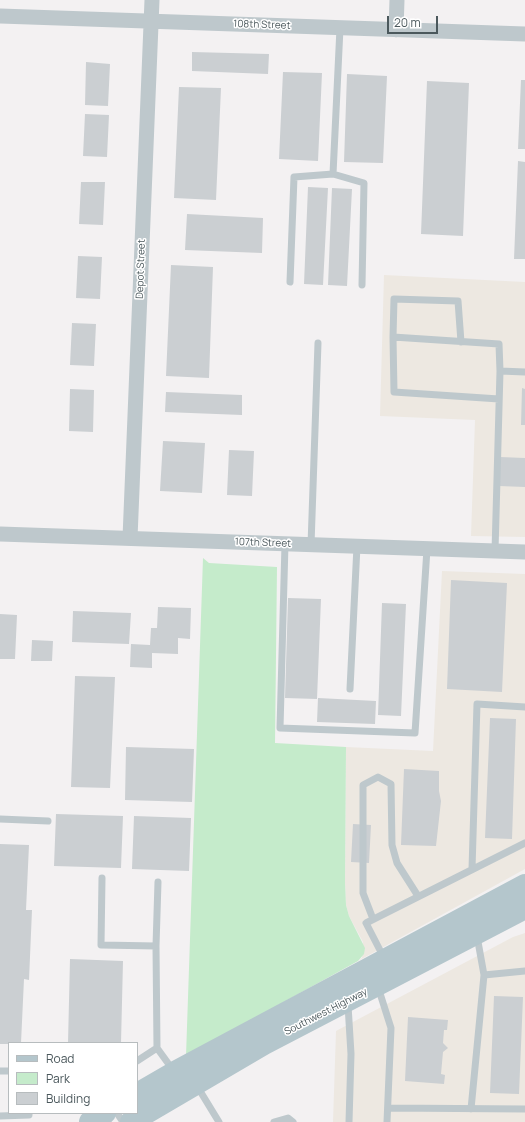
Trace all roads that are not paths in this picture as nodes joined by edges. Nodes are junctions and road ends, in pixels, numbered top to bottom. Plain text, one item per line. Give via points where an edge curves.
1 (152, 0) edge
2 (397, 0) edge
3 (0, 16) edge
4 (151, 21) junction
5 (340, 28) junction
6 (396, 30) junction
7 (525, 34) edge
8 (333, 174) junction
9 (290, 282) dead end
10 (362, 285) dead end
11 (394, 337) junction
12 (461, 342) junction
13 (318, 343) dead end
14 (500, 371) junction
15 (525, 372) edge
16 (499, 399) junction
17 (0, 534) edge
18 (130, 538) junction
19 (285, 544) junction
20 (311, 544) junction
21 (356, 546) junction
22 (427, 549) junction
23 (495, 551) junction
24 (525, 552) edge
25 (350, 689) dead end
26 (525, 707) edge
27 (0, 819) edge
28 (48, 821) dead end
29 (525, 843) edge
30 (472, 869) junction
31 (102, 878) dead end
32 (158, 882) dead end
33 (525, 884) edge
34 (418, 896) junction
35 (523, 910) edge
36 (373, 919) junction
37 (476, 933) junction
38 (156, 946) junction
39 (386, 971) junction
40 (525, 971) edge
41 (484, 975) junction
42 (348, 1000) junction
43 (157, 1048) junction
44 (138, 1060) edge
45 (184, 1081) junction
46 (138, 1094) edge
47 (388, 1108) junction
48 (471, 1109) junction
49 (525, 1109) edge
50 (30, 1114) edge
51 (103, 1114) edge
52 (118, 1114) edge
53 (0, 1116) edge
54 (134, 1121) edge
55 (90, 1122) edge
56 (219, 1122) edge
57 (274, 1122) edge
58 (293, 1122) edge
59 (349, 1122) edge
60 (387, 1122) edge

1 - 4 street, Depot Street
2 - 6 street
3 - 4 street, 108th Street
4 - 5 street, 108th Street
4 - 18 street, Depot Street
5 - 6 street, 108th Street
5 - 8 lane
6 - 7 street, 108th Street
8 - 9 lane via 294,177
8 - 10 lane via 364,183
11 - 12 lane
11 - 12 lane via 394,299 458,301
11 - 16 lane via 394,392
12 - 14 lane via 499,344
13 - 20 lane
14 - 15 lane
14 - 16 lane
16 - 23 lane
17 - 18 street, 107th Street
18 - 19 street, 107th Street
19 - 20 street, 107th Street
19 - 22 lane via 280,728 415,733
20 - 21 street, 107th Street
21 - 22 street, 107th Street
21 - 25 lane
22 - 23 street, 107th Street
23 - 24 street, 107th Street
26 - 30 lane via 477,704
27 - 28 lane
29 - 30 lane
30 - 34 lane
31 - 38 lane via 101,944
32 - 38 lane
33 - 39 main road, Southwest Highway
34 - 36 lane
34 - 36 lane via 396,863 392,845 391,784 378,777 363,785 363,893
35 - 37 main road, Southwest Highway
36 - 39 lane via 366,923
37 - 39 main road, Southwest Highway
37 - 41 lane
38 - 43 lane
39 - 42 main road, Southwest Highway
39 - 45 main road, Southwest Highway
39 - 47 lane via 391,1028
40 - 41 lane
41 - 48 lane
42 - 45 main road, Southwest Highway via 264,1044
42 - 59 lane via 351,1054
43 - 44 lane
43 - 45 lane
45 - 46 main road, Southwest Highway
45 - 54 main road, Southwest Highway
45 - 56 lane
47 - 48 lane
47 - 60 lane
48 - 49 lane
50 - 53 lane
51 - 55 main road
52 - 54 lane
57 - 58 lane via 288,1118

